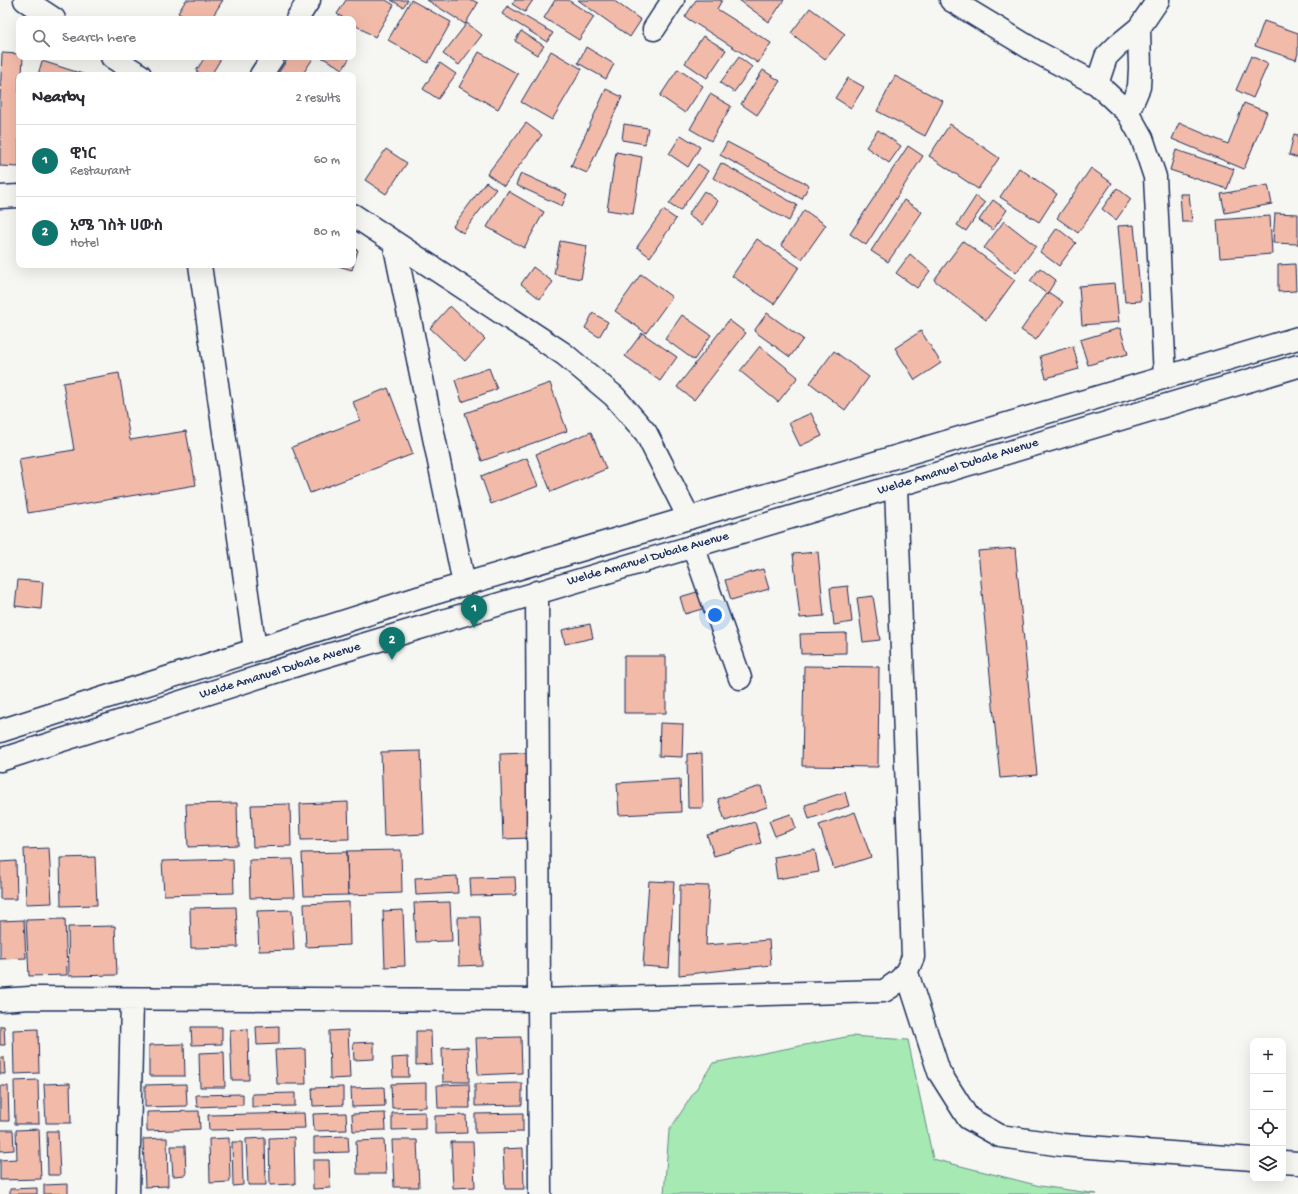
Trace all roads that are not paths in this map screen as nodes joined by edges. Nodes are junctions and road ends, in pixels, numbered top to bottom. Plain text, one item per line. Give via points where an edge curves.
1 (25, 0) edge
2 (309, 0) edge
3 (673, 0) edge
4 (951, 0) edge
5 (1158, 0) edge
6 (49, 16) edge
7 (299, 16) edge
8 (1139, 28) junction
9 (654, 29) dead end
10 (117, 60) edge
11 (271, 60) edge
12 (135, 72) edge
13 (263, 72) edge
14 (1097, 84) junction
15 (1128, 113) junction
16 (16, 196) edge
17 (0, 197) edge
18 (356, 217) edge
19 (394, 242) junction
20 (200, 268) edge
21 (1298, 338) edge
22 (1298, 366) edge
23 (1165, 377) junction
24 (896, 486) junction
25 (689, 518) junction
26 (693, 546) junction
27 (464, 584) junction
28 (536, 592) junction
29 (256, 649) junction
30 (740, 678) dead end
31 (0, 731) edge
32 (0, 760) edge
33 (907, 974) junction
34 (0, 1000) edge
35 (132, 1000) junction
36 (538, 1000) junction
37 (1250, 1159) edge
38 (1286, 1162) edge
39 (1298, 1163) edge
40 (128, 1194) edge
41 (540, 1194) edge

1 - 6 street
2 - 7 street
3 - 9 street
4 - 14 street via 1034,52
5 - 8 street
8 - 14 street via 1106,57
8 - 15 street via 1139,87
10 - 12 street
11 - 13 street
14 - 15 street
15 - 23 street via 1142,138 1154,178
16 - 17 street
18 - 19 street
19 - 25 street via 564,354 614,396 646,433
19 - 27 street
20 - 29 street
21 - 23 street
22 - 24 street, Welde Amanuel Dubale Avenue
23 - 25 street
24 - 26 street, Welde Amanuel Dubale Avenue
24 - 33 street via 913,957
25 - 27 street
26 - 28 street, Welde Amanuel Dubale Avenue
26 - 30 street
27 - 29 street
28 - 32 street, Welde Amanuel Dubale Avenue via 312,660
28 - 36 street
29 - 31 street
33 - 36 street via 884,991
33 - 37 street via 939,1072 968,1118 1000,1136 1062,1145
34 - 35 street
35 - 36 street
35 - 40 street
36 - 41 street
38 - 39 street

